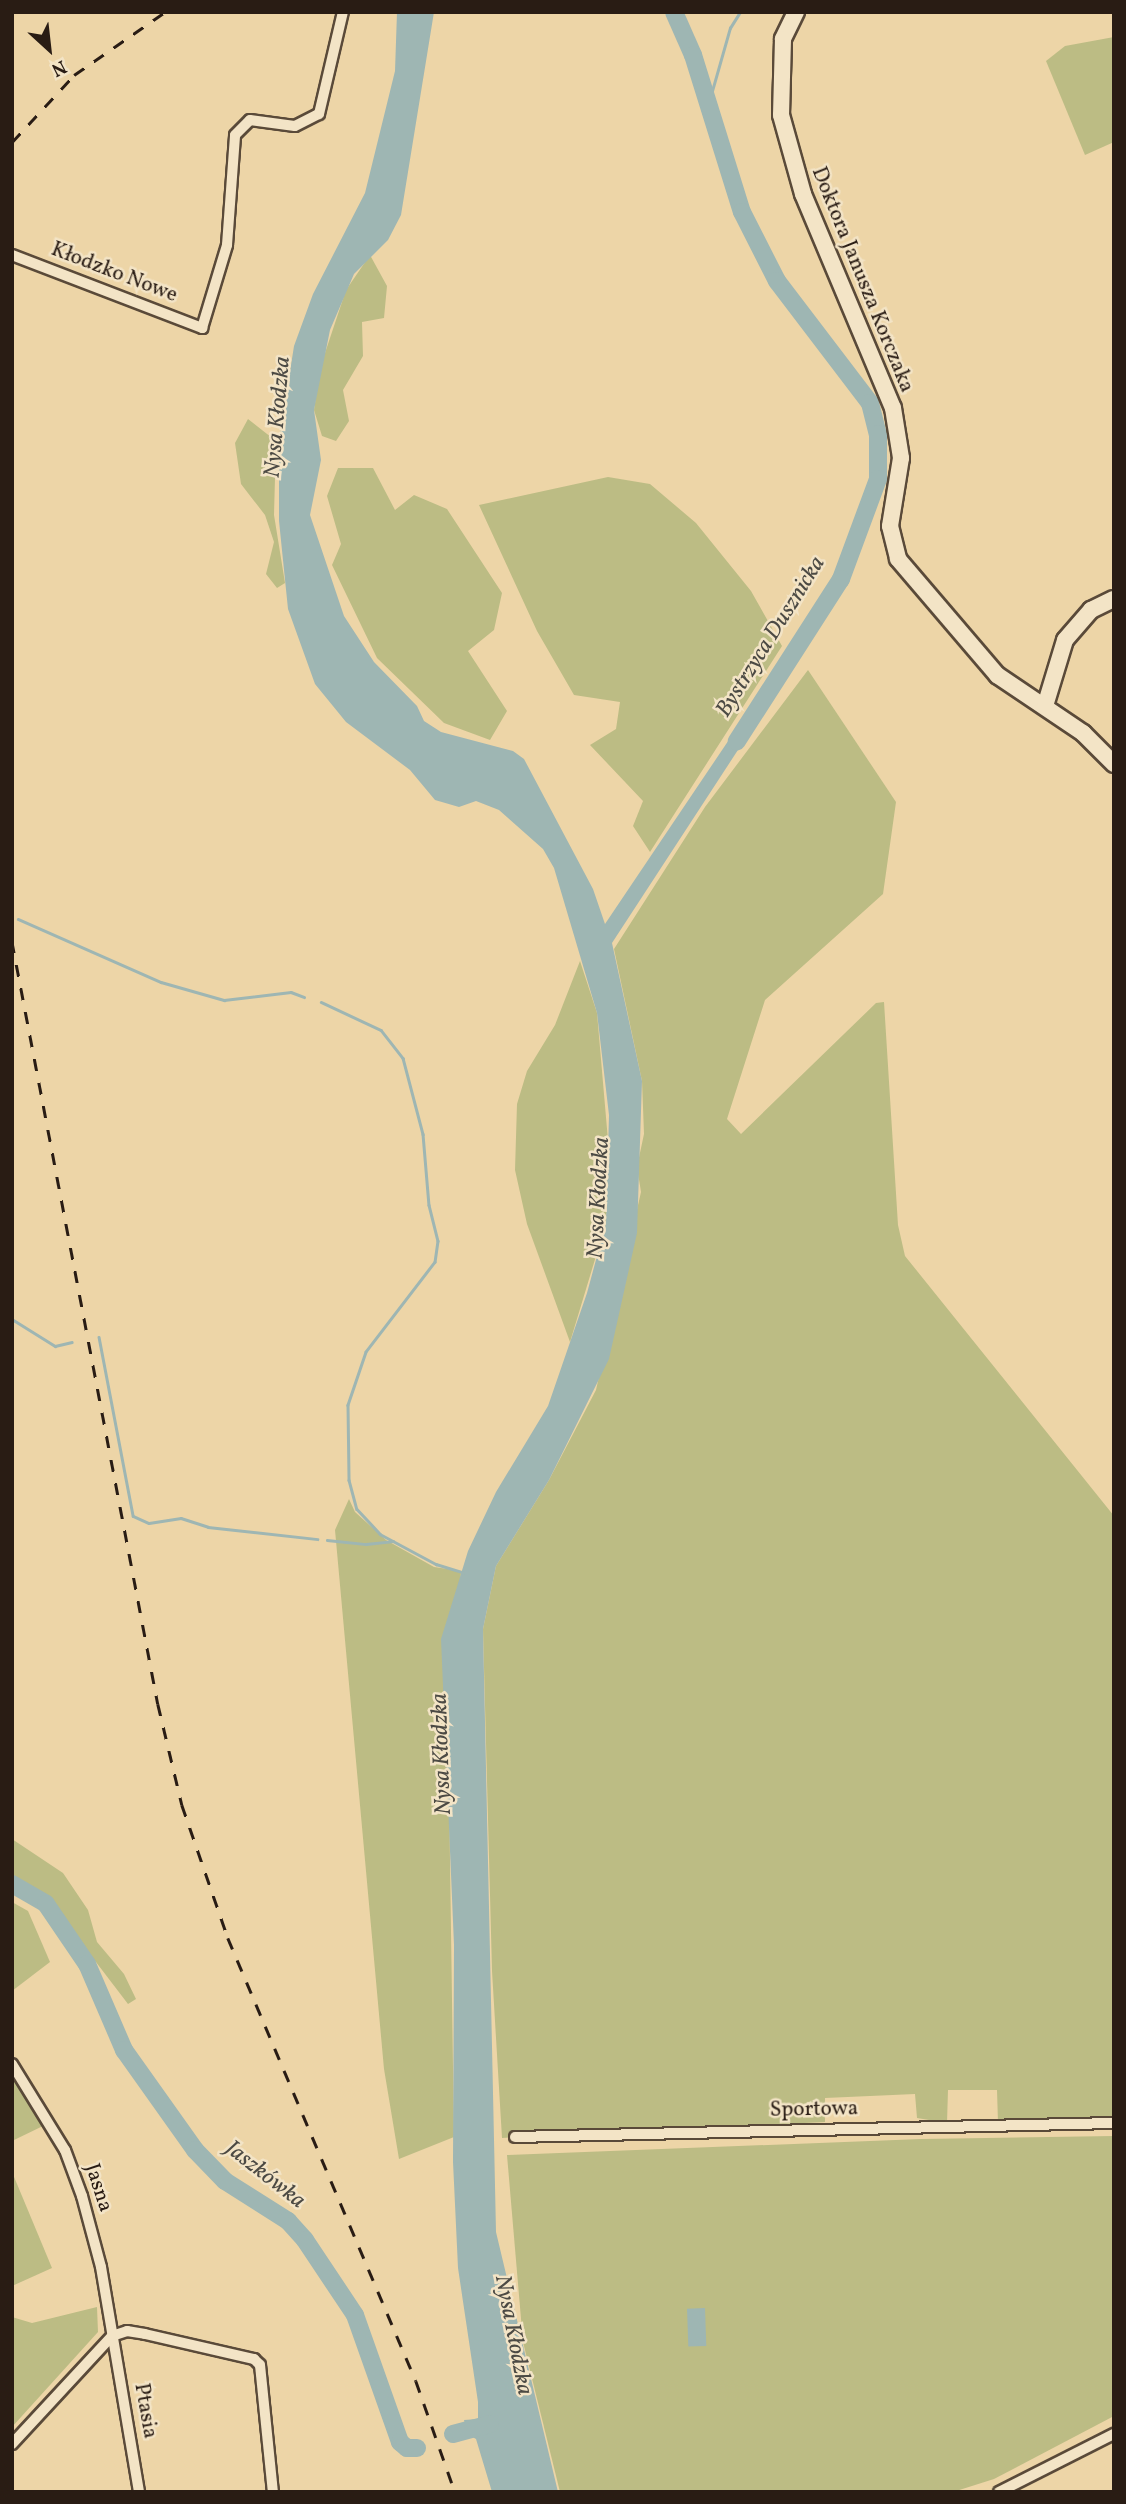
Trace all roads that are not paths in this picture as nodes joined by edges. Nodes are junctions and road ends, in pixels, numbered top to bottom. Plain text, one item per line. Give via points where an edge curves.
1 (343, 12) edge
2 (796, 12) edge
3 (12, 255) edge
4 (1114, 599) edge
5 (1045, 706) junction
6 (1114, 764) edge
7 (12, 2064) edge
8 (1114, 2123) edge
9 (514, 2137) dead end
10 (113, 2336) junction
11 (1114, 2434) edge
12 (12, 2444) edge
13 (139, 2492) edge
14 (274, 2492) edge
15 (999, 2492) edge

1 - 3 street, Kłodzko Nowe via 319,114 295,126 250,120 235,135 227,245 202,328
2 - 5 street, Doktora Janusza Korczaka via 783,39 781,115 803,194 893,408 901,458 890,526 892,545 905,571 997,675
4 - 5 street via 1091,610 1065,640
5 - 6 street, Doktora Janusza Korczaka via 1083,733
7 - 10 street, Jasna via 65,2150 101,2267
8 - 9 street, Sportowa
10 - 12 street
10 - 13 street, Ptasia
10 - 14 street via 127,2331 145,2334 260,2365
11 - 15 street

